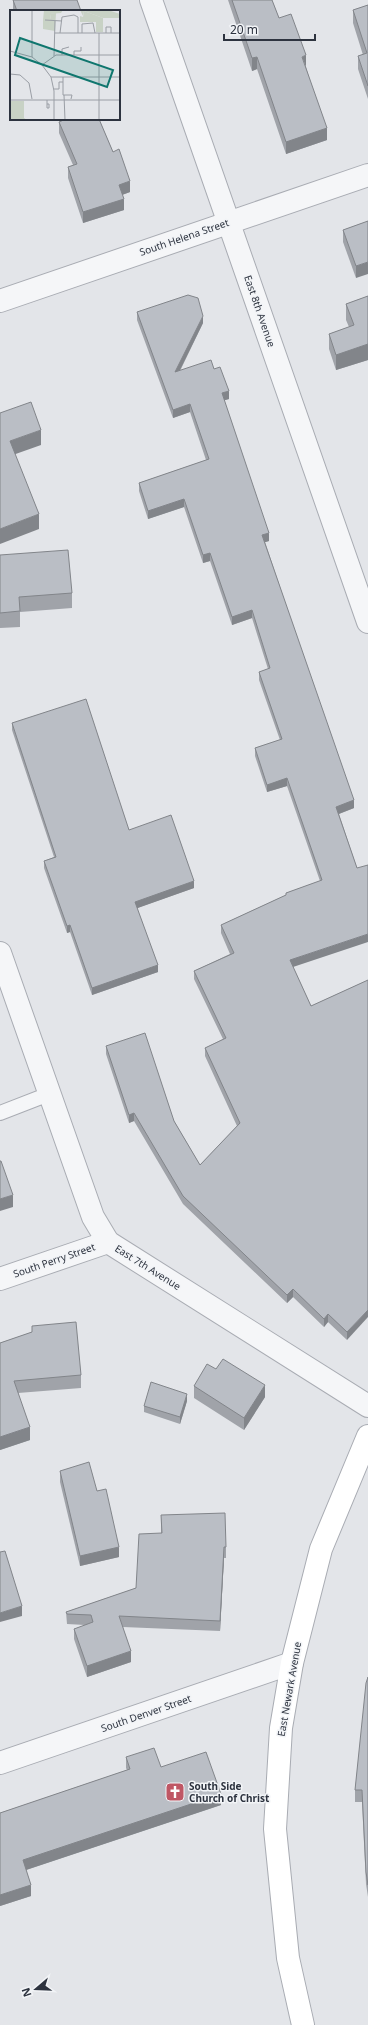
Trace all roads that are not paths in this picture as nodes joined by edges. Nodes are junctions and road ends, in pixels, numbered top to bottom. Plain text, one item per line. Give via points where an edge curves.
1 (151, 0) edge
2 (368, 175) edge
3 (229, 221) junction
4 (0, 301) edge
5 (368, 622) edge
6 (0, 953) edge
7 (49, 1094) junction
8 (0, 1113) edge
9 (108, 1242) junction
10 (0, 1279) edge
11 (368, 1406) edge
12 (368, 1436) edge
13 (292, 1663) junction
14 (0, 1763) edge
15 (303, 2025) edge

1 - 3 street, East 8th Avenue
2 - 3 street, South Helena Street
3 - 4 street, South Helena Street
3 - 5 street, East 8th Avenue
6 - 7 street, East 7th Avenue
7 - 8 lane
7 - 9 street, East 7th Avenue via 93,1217
9 - 10 street, South Perry Street
9 - 11 street, East 7th Avenue
12 - 13 main road, East Newark Avenue via 320,1549
13 - 14 street, South Denver Street
13 - 15 main road, East Newark Avenue via 281,1728 275,1829 288,1958

